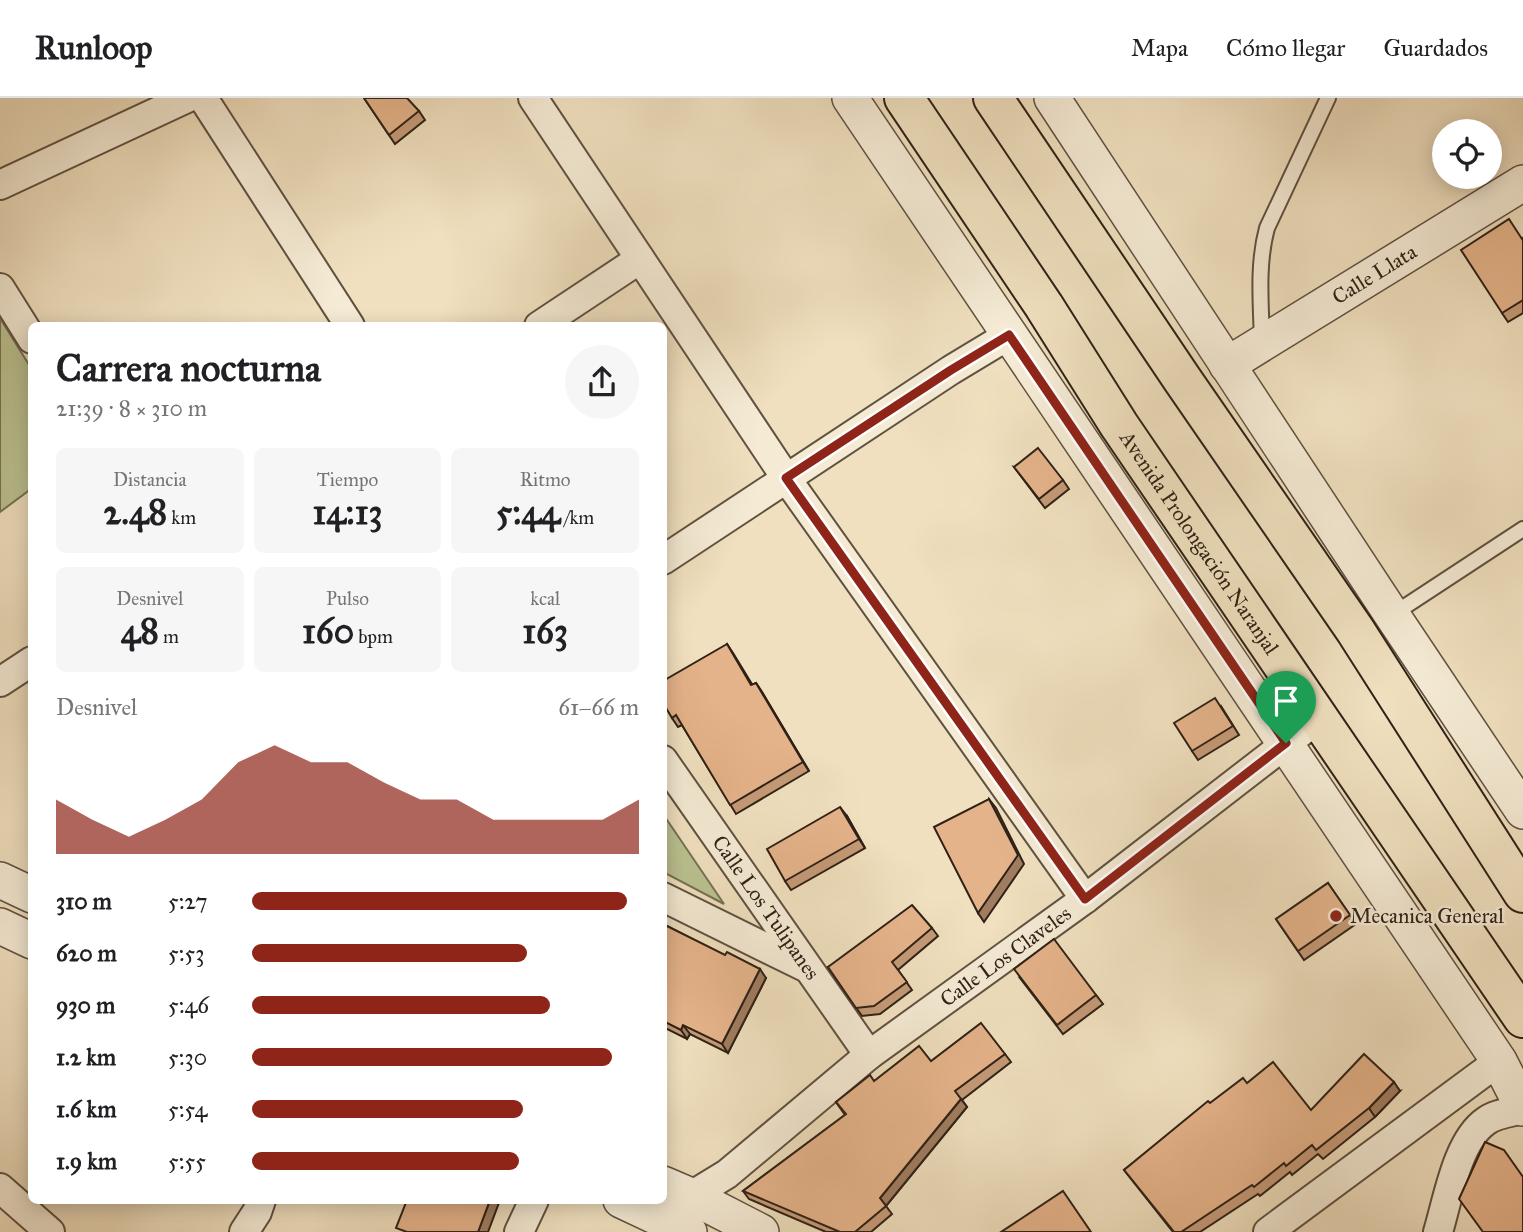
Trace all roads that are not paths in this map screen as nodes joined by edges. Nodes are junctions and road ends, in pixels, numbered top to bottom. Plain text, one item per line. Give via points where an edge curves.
1 (187, 98) edge
2 (203, 98) edge
3 (533, 98) edge
4 (850, 98) edge
5 (904, 98) edge
6 (993, 98) edge
7 (1052, 98) edge
8 (1328, 98) edge
9 (1523, 183) edge
10 (0, 185) edge
11 (640, 259) junction
12 (0, 288) edge
13 (347, 322) edge
14 (546, 322) edge
15 (28, 333) edge
16 (1009, 335) junction
17 (1262, 344) junction
18 (1227, 365) junction
19 (786, 478) junction
20 (1523, 529) edge
21 (667, 557) edge
22 (1392, 615) junction
23 (28, 664) edge
24 (0, 682) edge
25 (1319, 718) junction
26 (1286, 743) junction
27 (667, 766) edge
28 (1523, 811) edge
29 (0, 880) edge
30 (28, 893) edge
31 (1523, 893) edge
32 (667, 899) edge
33 (1085, 899) junction
34 (0, 926) edge
35 (28, 939) edge
36 (809, 969) junction
37 (1523, 1018) edge
38 (869, 1055) junction
39 (1499, 1061) junction
40 (1523, 1108) edge
41 (0, 1188) edge
42 (677, 1190) edge
43 (260, 1204) edge
44 (532, 1204) edge
45 (630, 1204) edge
46 (50, 1232) edge
47 (244, 1232) edge
48 (519, 1232) edge
49 (689, 1232) edge
50 (761, 1232) edge
51 (1268, 1232) edge
52 (1438, 1232) edge

1 - 10 street
2 - 13 street
3 - 11 street
4 - 16 street, Avenida Prolongación Naranjal
5 - 25 main road, Avenida Prolongación Naranjal via 1118,425
6 - 31 main road via 1355,631
7 - 18 street
8 - 17 lane via 1267,228 1260,267
9 - 17 street, Calle Llata
11 - 14 street
11 - 19 street
12 - 15 street
16 - 19 street
16 - 26 street, Avenida Prolongación Naranjal
17 - 18 street, Calle Llata
18 - 22 street
19 - 21 street
19 - 33 street
20 - 22 lane
22 - 28 street
23 - 24 street
25 - 26 street, Calle Los Claveles
25 - 37 main road, Avenida Prolongación Naranjal
26 - 33 street, Calle Los Claveles
26 - 39 street, Avenida Prolongación Naranjal
27 - 36 street, Calle Los Tulipanes
29 - 30 street
32 - 36 street
33 - 38 street, Calle Los Claveles
34 - 35 street
36 - 38 street, Calle Los Tulipanes
38 - 42 street, Calle Los Claveles via 727,1174
39 - 40 street, Avenida Prolongación Naranjal
39 - 51 street
40 - 52 street via 1488,1119 1473,1133 1462,1152
41 - 46 street
42 - 50 street
43 - 47 street
44 - 48 street
45 - 49 street

